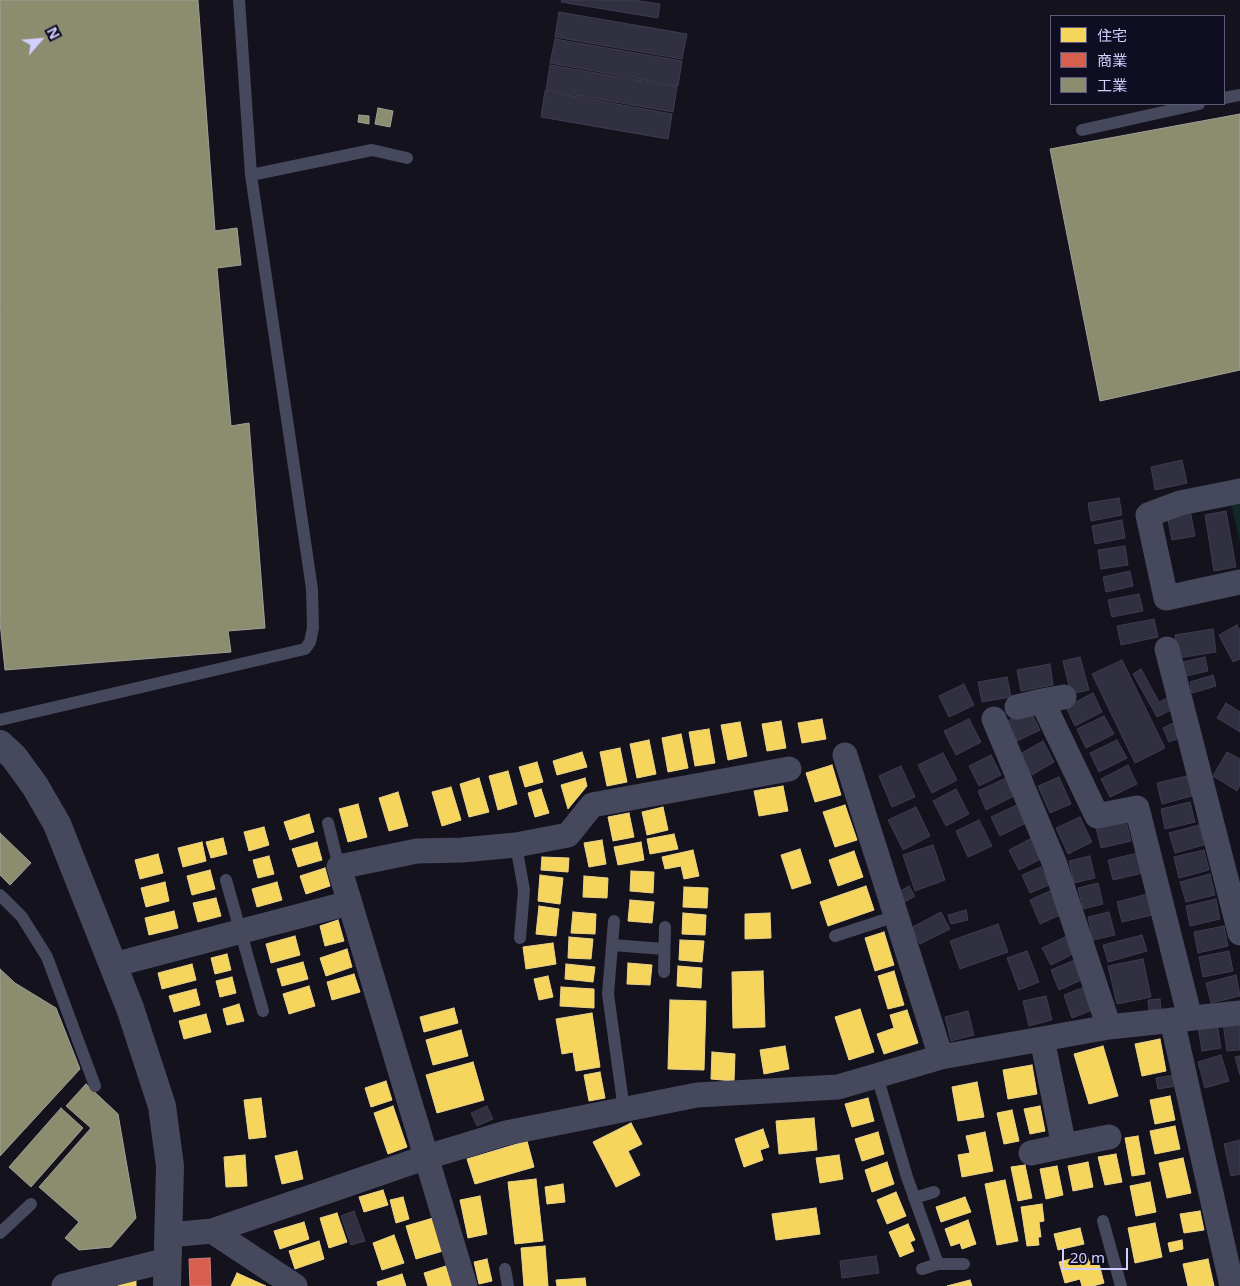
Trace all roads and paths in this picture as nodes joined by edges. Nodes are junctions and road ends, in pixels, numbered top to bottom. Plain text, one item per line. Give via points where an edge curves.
1 (239, 0) edge
2 (1240, 95) edge
3 (1225, 98) edge
4 (1194, 105) edge
5 (1082, 130) dead end
6 (407, 158) dead end
7 (251, 175) junction
8 (1240, 491) edge
9 (1240, 582) edge
10 (1166, 649) dead end
11 (1017, 707) dead end
12 (994, 719) dead end
13 (0, 720) edge
14 (0, 744) edge
15 (845, 755) dead end
16 (789, 769) dead end
17 (328, 823) dead end
18 (516, 845) junction
19 (339, 867) junction
20 (226, 880) dead end
21 (0, 895) edge
22 (349, 903) junction
23 (896, 916) junction
24 (614, 921) dead end
25 (665, 927) dead end
26 (241, 931) junction
27 (1240, 933) edge
28 (835, 936) dead end
29 (520, 938) dead end
30 (612, 944) junction
31 (664, 949) junction
32 (113, 965) junction
33 (664, 972) dead end
34 (263, 1011) dead end
35 (1240, 1013) edge
36 (1181, 1019) junction
37 (1108, 1027) junction
38 (1042, 1039) junction
39 (941, 1056) junction
40 (877, 1076) junction
41 (95, 1086) dead end
42 (624, 1110) junction
43 (1109, 1137) dead end
44 (1064, 1146) junction
45 (1031, 1153) dead end
46 (427, 1157) junction
47 (934, 1192) dead end
48 (914, 1198) junction
49 (31, 1204) dead end
50 (1103, 1221) dead end
51 (212, 1231) junction
52 (0, 1233) edge
53 (168, 1260) edge
54 (938, 1264) junction
55 (964, 1264) dead end
56 (505, 1269) dead end
57 (922, 1270) dead end
58 (64, 1286) edge
59 (295, 1286) edge
60 (465, 1286) edge
61 (508, 1286) edge
62 (1121, 1286) edge
63 (1232, 1286) edge

1 - 7 lane
2 - 3 lane
4 - 5 lane
6 - 7 lane via 372,150
7 - 13 lane via 312,589 310,642 304,648
8 - 9 street via 1180,503 1148,515 1166,598
10 - 27 street
11 - 36 street via 1053,699 1097,816 1137,808
12 - 37 street via 1054,862
14 - 32 street via 35,786 57,824
15 - 23 street
16 - 18 street via 592,805 568,835
17 - 19 lane
18 - 19 street via 417,851
18 - 29 lane via 524,890
19 - 22 street
20 - 26 lane
21 - 41 lane via 22,917 47,957
22 - 26 street
22 - 46 street
23 - 28 lane
23 - 39 street
24 - 30 lane
25 - 31 lane
26 - 32 street
26 - 34 lane
30 - 31 lane
30 - 42 lane via 608,994
31 - 33 lane
32 - 53 street via 162,1106 170,1166
35 - 36 street
36 - 37 street
36 - 63 street
37 - 38 street
38 - 39 street
38 - 44 street
39 - 40 street
40 - 42 street via 838,1087 697,1095
40 - 48 lane
42 - 46 street via 506,1132
43 - 44 street
44 - 45 street
46 - 51 street
46 - 60 street
47 - 48 lane
48 - 54 lane
49 - 52 lane
50 - 62 lane
51 - 53 street
51 - 59 street
53 - 58 street
54 - 55 lane
54 - 57 lane
56 - 61 lane

